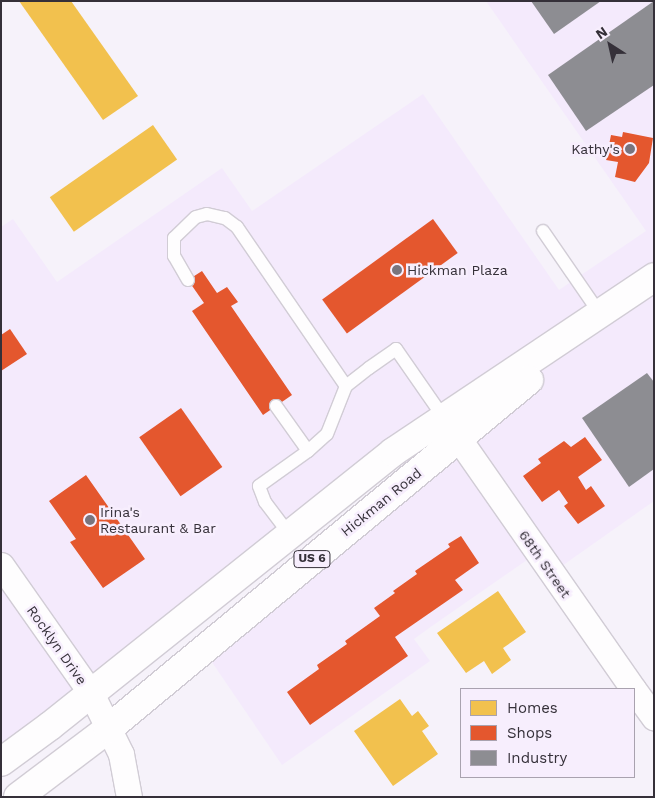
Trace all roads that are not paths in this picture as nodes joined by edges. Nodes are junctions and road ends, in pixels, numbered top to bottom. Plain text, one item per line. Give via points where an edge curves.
1 (543, 231) dead end
2 (654, 276) edge
3 (188, 280) dead end
4 (600, 314) junction
5 (346, 386) junction
6 (276, 406) dead end
7 (451, 428) junction
8 (308, 451) junction
9 (290, 535) junction
10 (1, 565) edge
11 (633, 688) edge
12 (635, 691) edge
13 (91, 693) junction
14 (654, 718) edge
15 (108, 729) junction
16 (1, 762) edge
17 (18, 797) edge
18 (129, 797) edge

1 - 4 lane
2 - 4 main road, Hickman Road / US 6
3 - 5 lane via 174,256 174,238 196,217 207,214 225,218 237,227
4 - 7 main road, Hickman Road / US 6
5 - 7 lane via 396,349
5 - 8 lane via 327,434
6 - 8 lane
7 - 9 main road, Hickman Road / US 6 via 393,452
7 - 11 street, 68th Street
7 - 15 main road, Hickman Road / US 6
8 - 9 lane via 259,486 265,502
9 - 13 main road, Hickman Road / US 6
10 - 13 street, Rocklyn Drive
12 - 14 street, 68th Street
13 - 15 street, Rocklyn Drive
13 - 16 main road, Hickman Road / US 6
15 - 17 main road, Hickman Road / US 6
15 - 18 street, Rocklyn Drive via 120,754

